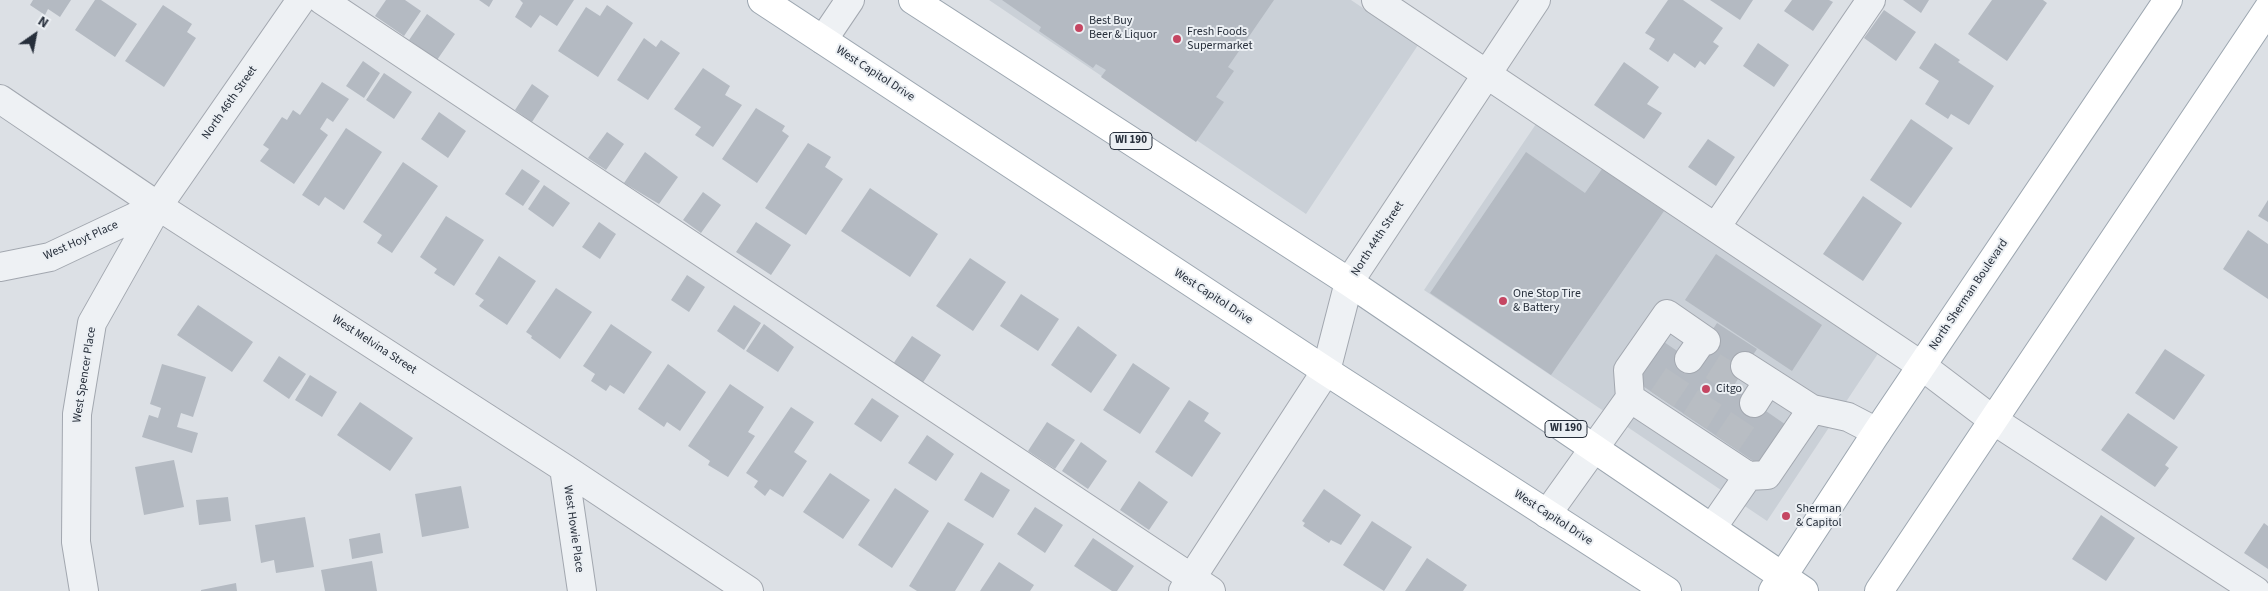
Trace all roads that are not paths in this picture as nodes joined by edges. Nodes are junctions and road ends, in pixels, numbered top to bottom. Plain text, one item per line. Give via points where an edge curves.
1 (301, 0) edge
2 (322, 0) edge
3 (762, 0) edge
4 (850, 0) edge
5 (913, 0) edge
6 (1376, 0) edge
7 (1536, 0) edge
8 (1871, 0) edge
9 (2168, 0) edge
10 (2268, 9) edge
11 (823, 40) junction
12 (1487, 74) junction
13 (0, 99) edge
14 (158, 206) junction
15 (1716, 228) junction
16 (0, 268) edge
17 (1349, 282) junction
18 (1699, 346) dead end
19 (1745, 366) dead end
20 (1922, 366) junction
21 (1326, 372) junction
22 (1630, 398) junction
23 (1812, 409) junction
24 (1993, 420) junction
25 (1877, 432) junction
26 (1595, 448) junction
27 (564, 468) junction
28 (1748, 476) junction
29 (1547, 514) junction
30 (1712, 528) junction
31 (1777, 583) edge
32 (1196, 587) edge
33 (84, 591) edge
34 (582, 591) edge
35 (749, 591) edge
36 (1667, 591) edge
37 (1804, 591) edge
38 (1879, 591) edge
39 (2256, 591) edge

1 - 14 street, North 46th Street
2 - 32 street
3 - 11 main road, West Capitol Drive
4 - 11 street
5 - 17 main road, WI 190
6 - 12 street
7 - 12 street, North 44th Street
8 - 15 street
9 - 20 main road, North Sherman Boulevard
10 - 24 main road
11 - 21 main road, West Capitol Drive
12 - 15 street
12 - 17 street, North 44th Street
13 - 14 street, West Melvina Street
14 - 16 street, West Hoyt Place via 50,257
14 - 27 street, West Melvina Street
14 - 33 street, West Spencer Place via 92,323 77,414 76,542
15 - 20 street
17 - 21 street, North 44th Street
17 - 26 main road, WI 190
18 - 22 street via 1667,314 1628,370
19 - 23 street via 1761,392
20 - 24 street
20 - 25 main road, North Sherman Boulevard
21 - 29 main road, West Capitol Drive
21 - 32 street, North 44th Street
22 - 26 street
22 - 28 street via 1657,406 1723,450
23 - 25 street via 1848,417
23 - 28 street via 1767,475
24 - 38 main road
24 - 39 street
25 - 31 main road, North Sherman Boulevard
26 - 29 street
26 - 30 main road, WI 190
27 - 34 street, West Howie Place
27 - 35 street, West Melvina Street
28 - 30 street
29 - 36 main road, West Capitol Drive
30 - 31 main road, WI 190
31 - 37 main road, WI 190

